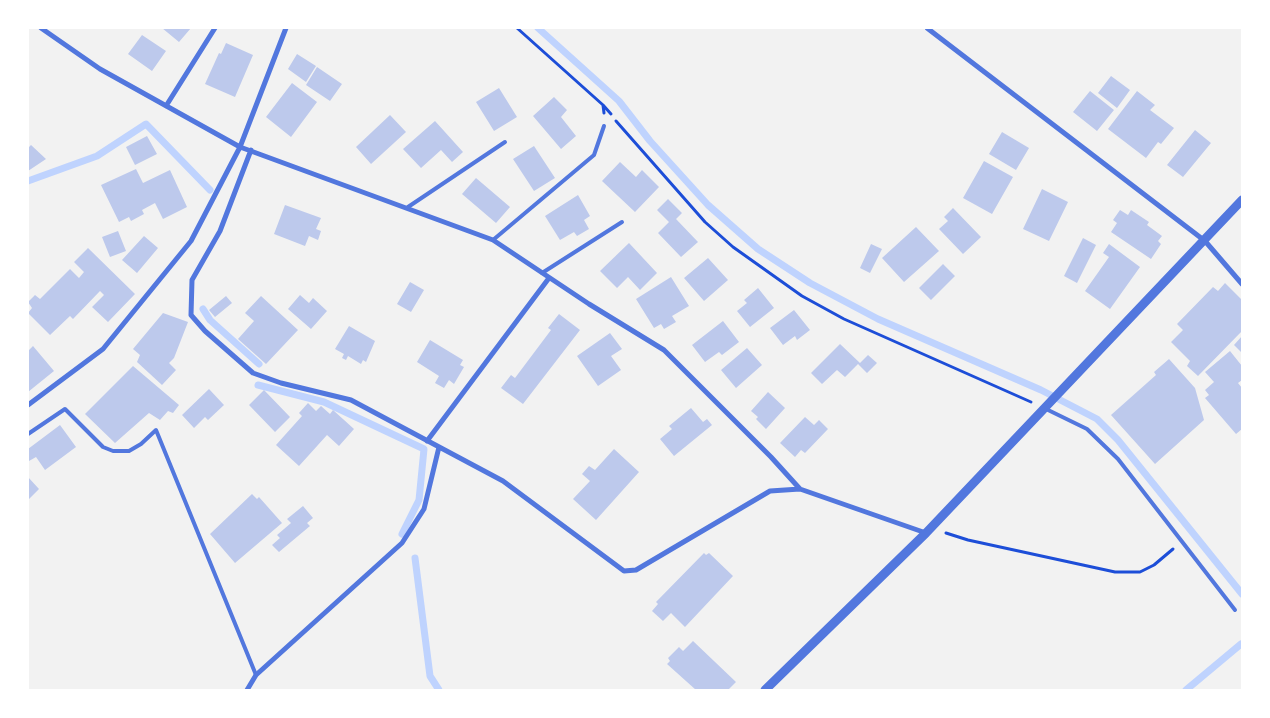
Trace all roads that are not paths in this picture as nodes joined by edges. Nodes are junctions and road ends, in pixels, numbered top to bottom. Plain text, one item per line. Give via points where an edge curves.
1 (41, 28) edge
2 (215, 28) edge
3 (286, 28) edge
4 (927, 28) edge
5 (166, 106) junction
6 (604, 126) road end
7 (505, 142) dead end
8 (240, 146) junction
9 (250, 150) junction
10 (1242, 200) edge
11 (408, 207) junction
12 (622, 222) dead end
13 (493, 240) junction
14 (1205, 241) junction
15 (542, 273) junction
16 (549, 278) junction
17 (1242, 284) edge
18 (28, 405) edge
19 (1048, 406) junction
20 (28, 434) edge
21 (427, 440) junction
22 (439, 447) junction
23 (800, 488) junction
24 (929, 530) junction
25 (1235, 610) dead end
26 (256, 675) junction
27 (247, 690) edge
28 (765, 690) edge

1 - 5 street via 100,69
2 - 5 street
3 - 8 street
4 - 14 street
5 - 8 street
6 - 13 lane via 594,155
7 - 11 lane
8 - 9 street
8 - 18 street via 191,241 103,349
9 - 11 street
9 - 21 street via 220,232 192,280 191,315 253,373 351,400
10 - 14 street
11 - 13 street
12 - 15 lane
13 - 15 street
14 - 17 street
14 - 19 street
15 - 16 street
16 - 21 street
16 - 23 street via 664,350
19 - 24 street
19 - 25 lane via 1087,429 1112,453
20 - 26 lane via 65,409 103,447 113,451 129,451 156,430
21 - 22 street
22 - 23 street via 503,481 624,571 636,570 770,491
22 - 26 street via 424,509 402,543
23 - 24 street
24 - 28 street
26 - 27 street

